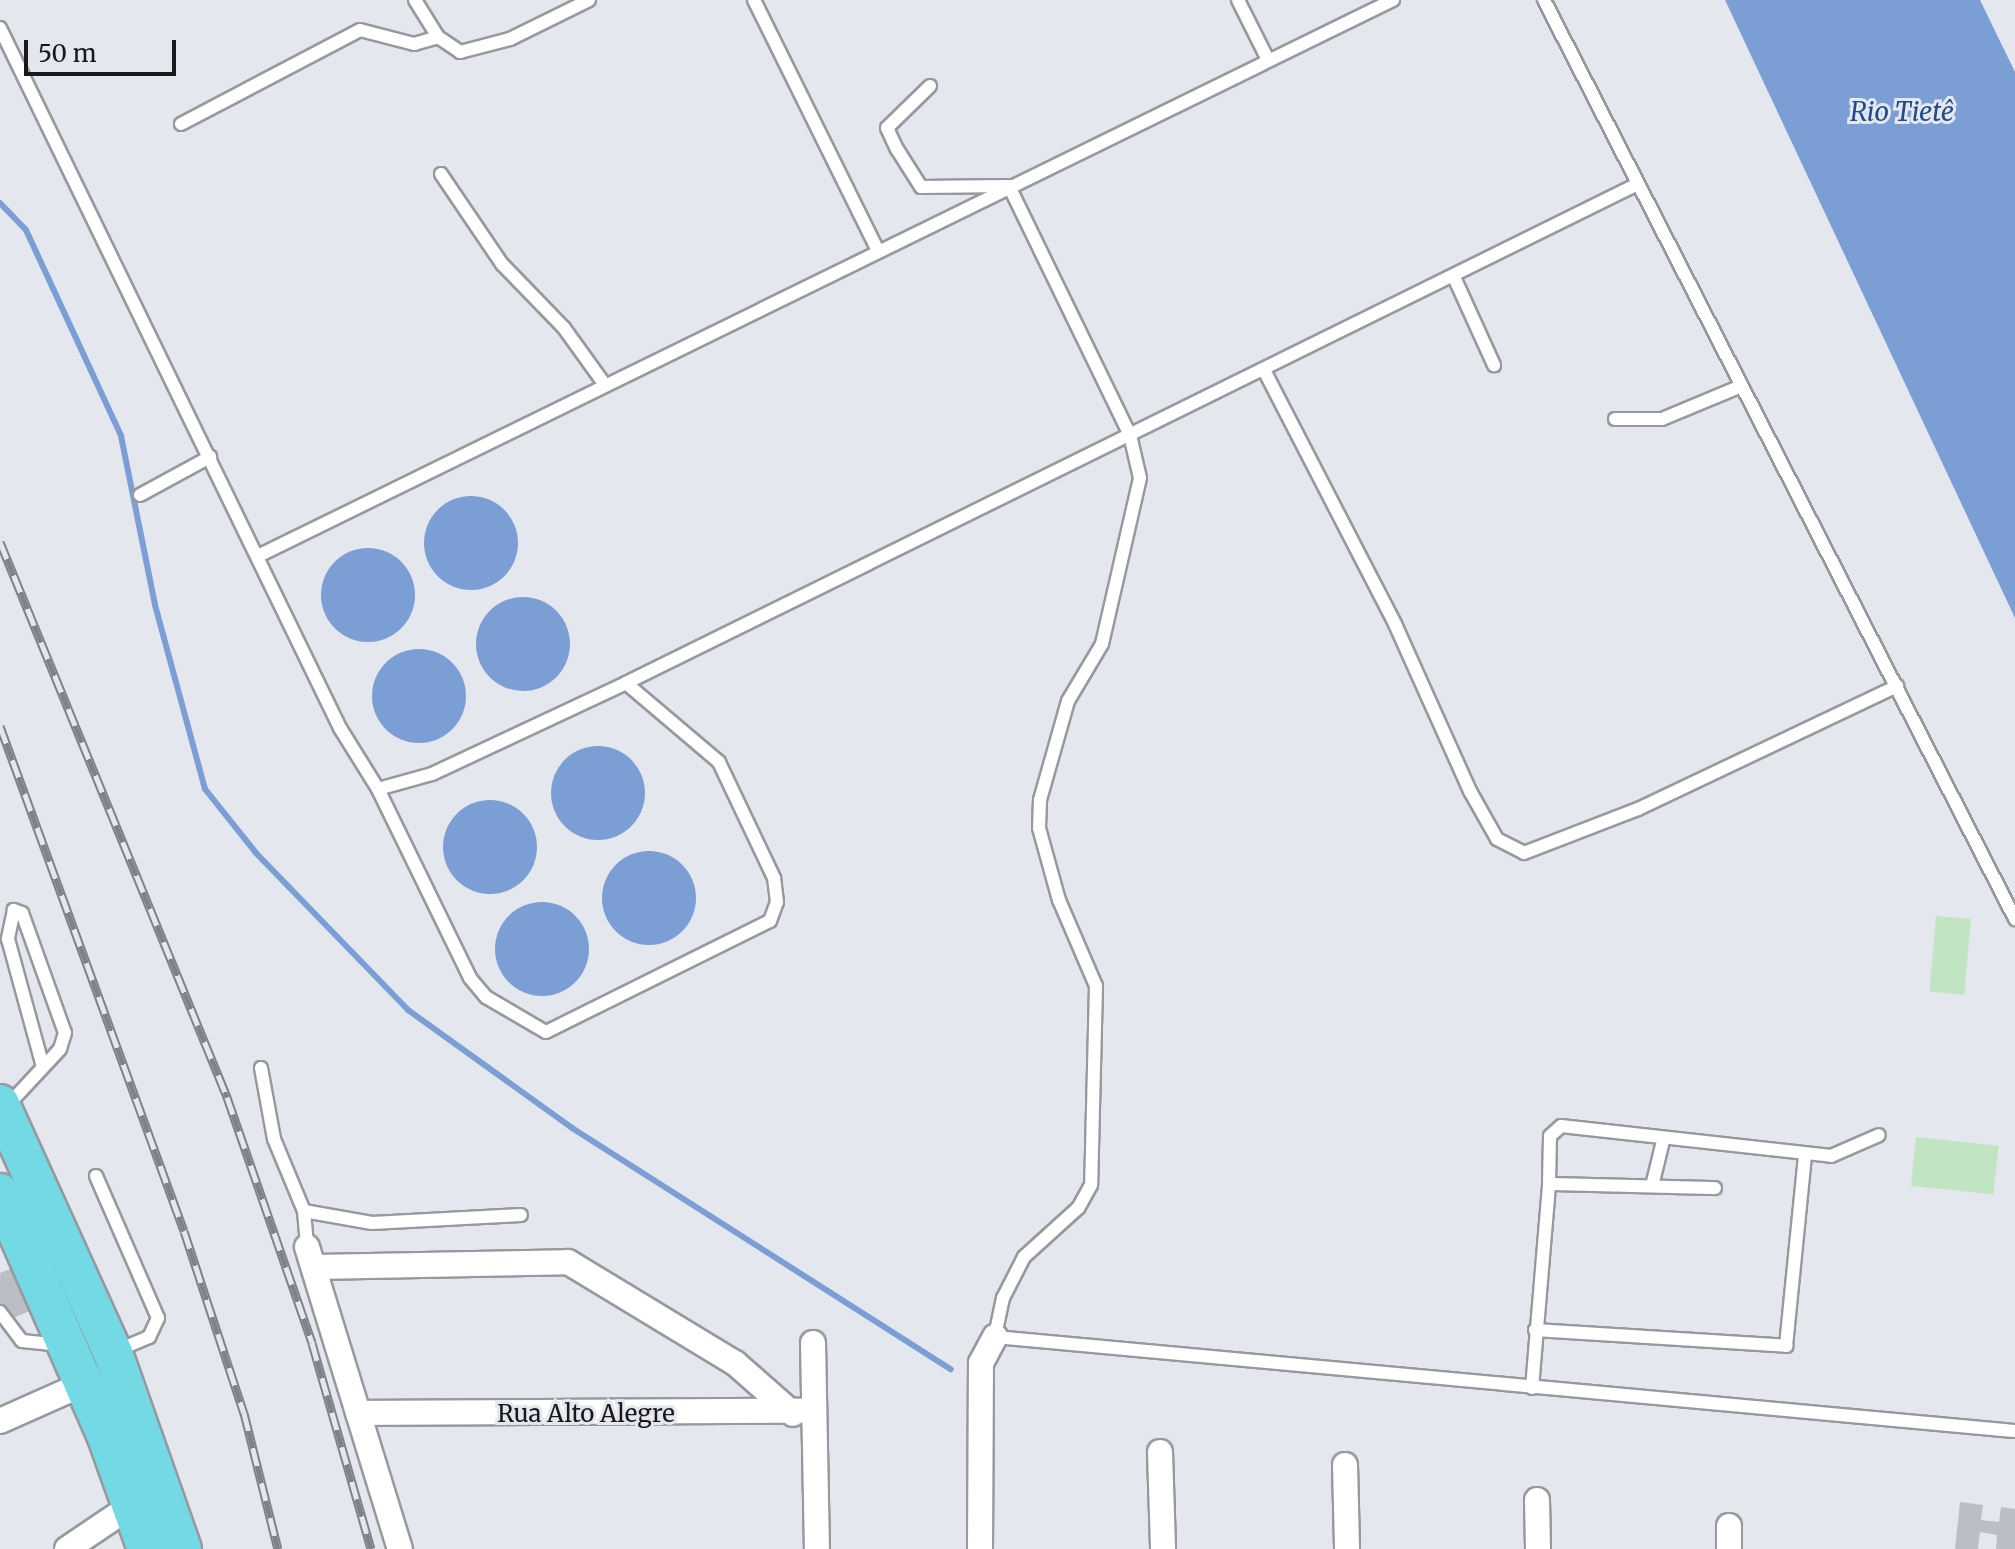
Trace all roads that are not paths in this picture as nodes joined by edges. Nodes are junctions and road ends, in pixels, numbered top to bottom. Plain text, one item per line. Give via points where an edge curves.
1 (415, 0) edge
2 (589, 0) edge
3 (754, 0) edge
4 (1238, 0) edge
5 (1393, 0) edge
6 (1544, 0) edge
7 (0, 28) edge
8 (438, 37) junction
9 (1268, 60) junction
10 (930, 86) dead end
11 (181, 124) dead end
12 (441, 174) dead end
13 (1636, 185) junction
14 (1009, 186) junction
15 (878, 251) junction
16 (1454, 277) junction
17 (1494, 365) dead end
18 (1265, 372) junction
19 (605, 385) junction
20 (1739, 387) junction
21 (1615, 419) dead end
22 (1130, 435) junction
23 (210, 457) junction
24 (140, 495) dead end
25 (258, 556) junction
26 (626, 683) junction
27 (1897, 686) junction
28 (378, 789) junction
29 (2015, 919) edge
30 (42, 1063) junction
31 (261, 1068) dead end
32 (2, 1108) edge
33 (1879, 1135) dead end
34 (1663, 1141) junction
35 (1805, 1154) junction
36 (96, 1176) dead end
37 (1549, 1184) junction
38 (1652, 1186) junction
39 (1715, 1188) dead end
40 (304, 1211) junction
41 (521, 1215) dead end
42 (7, 1224) edge
43 (310, 1257) junction
44 (0, 1312) edge
45 (1535, 1330) junction
46 (995, 1337) junction
47 (813, 1343) dead end
48 (66, 1345) junction
49 (113, 1353) junction
50 (83, 1384) junction
51 (1532, 1388) junction
52 (803, 1412) junction
53 (358, 1413) junction
54 (0, 1421) edge
55 (2015, 1431) edge
56 (1160, 1452) dead end
57 (1345, 1465) dead end
58 (149, 1495) junction
59 (1537, 1500) dead end
60 (67, 1549) edge
61 (147, 1549) edge
62 (182, 1549) edge
63 (400, 1549) edge
64 (817, 1549) edge
65 (980, 1549) edge
66 (1163, 1549) edge
67 (1347, 1549) edge
68 (1538, 1549) edge

1 - 8 lane
2 - 8 lane via 480,49 460,52
3 - 15 lane
4 - 9 lane
5 - 9 lane
6 - 13 lane
7 - 23 lane
8 - 11 lane via 414,44 360,30
9 - 14 lane
10 - 14 lane via 887,128 921,187
12 - 19 lane via 502,264 564,328
13 - 16 lane
13 - 20 lane
14 - 15 lane
14 - 22 lane
15 - 19 lane
16 - 17 lane
16 - 18 lane
18 - 22 lane
18 - 27 lane via 1395,624 1470,791 1497,839 1524,853 1638,809
19 - 25 lane
20 - 21 lane via 1662,419
20 - 27 lane
22 - 26 lane
22 - 46 lane via 1140,478 1102,644 1068,701 1040,800 1059,900 1096,986 1097,1146 1085,1197 1024,1257 1003,1298
23 - 24 lane
23 - 25 lane
25 - 28 lane via 340,728
26 - 28 lane via 432,774
26 - 28 lane via 719,762 774,878 777,902 770,921 546,1032 486,997 470,978
27 - 29 lane
30 - 30 lane via 60,1049 63,1022 22,913 14,910 8,939
30 - 32 lane
31 - 40 lane via 274,1139
32 - 49 main road
33 - 35 lane via 1850,1152
34 - 35 lane
34 - 37 lane via 1561,1126 1550,1136
34 - 38 lane
35 - 45 lane via 1786,1346
36 - 49 lane via 158,1318 149,1337
37 - 38 lane
37 - 45 lane
38 - 39 lane
40 - 41 lane via 372,1223
40 - 43 lane
42 - 48 main road
43 - 52 street via 568,1262 735,1363
43 - 53 street
44 - 48 lane via 22,1341
45 - 51 lane
46 - 51 lane
46 - 65 street via 981,1363
47 - 52 street
48 - 50 main road
49 - 58 main road
50 - 54 street
50 - 58 main road
51 - 55 lane
52 - 53 street, Rua Alto Alegre
52 - 64 street
53 - 63 street
56 - 66 street
57 - 67 street
58 - 60 street
58 - 61 main road
58 - 62 main road
59 - 68 street

